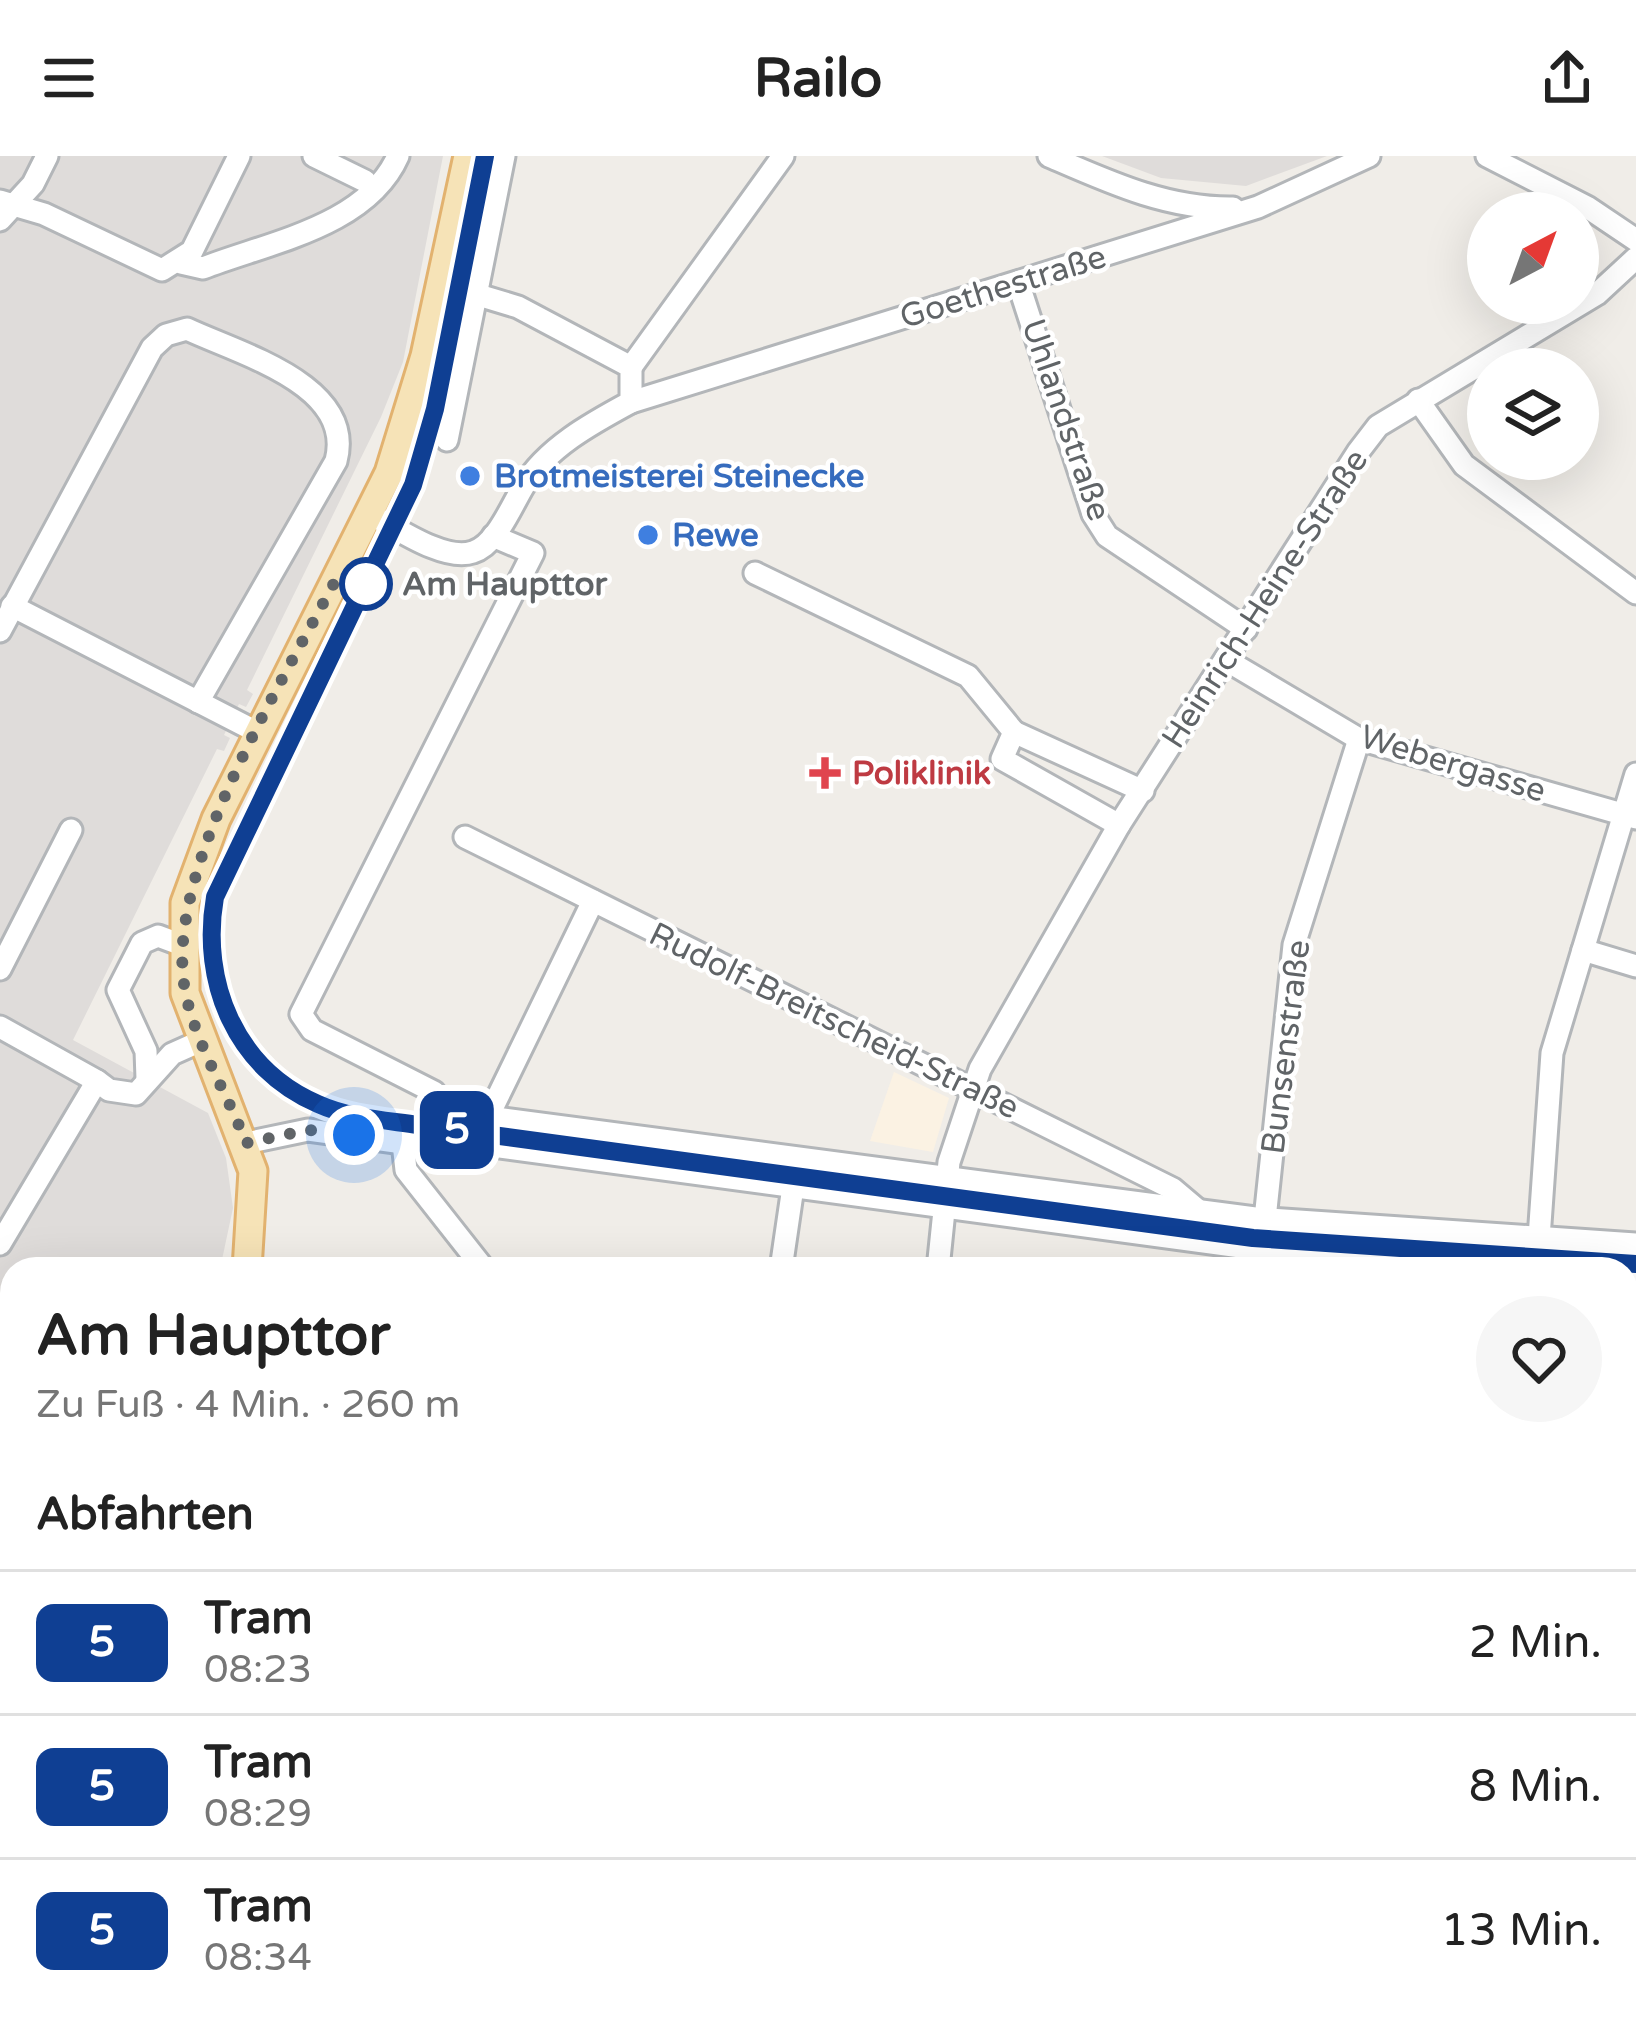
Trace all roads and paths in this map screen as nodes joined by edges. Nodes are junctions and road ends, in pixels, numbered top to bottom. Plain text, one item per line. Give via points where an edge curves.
1 (47, 156) edge
2 (239, 156) edge
3 (314, 156) edge
4 (398, 156) edge
5 (468, 156) edge
6 (504, 156) edge
7 (783, 156) edge
8 (1049, 156) edge
9 (1370, 156) edge
10 (1486, 156) edge
11 (365, 181) dead end
12 (1258, 207) junction
13 (5, 208) edge
14 (1636, 240) edge
15 (1636, 258) edge
16 (181, 263) junction
17 (1018, 282) junction
18 (476, 294) junction
19 (632, 367) junction
20 (1418, 400) junction
21 (631, 402) junction
22 (446, 440) dead end
23 (370, 514) junction
24 (494, 536) junction
25 (755, 573) dead end
26 (1636, 593) edge
27 (12, 606) junction
28 (1246, 629) junction
29 (0, 631) edge
30 (1226, 660) junction
31 (197, 702) junction
32 (1014, 732) junction
33 (259, 733) junction
34 (1359, 739) junction
35 (1636, 774) edge
36 (1143, 791) junction
37 (1630, 817) edge
38 (1119, 825) junction
39 (71, 830) dead end
40 (465, 837) dead end
41 (593, 901) junction
42 (182, 942) junction
43 (1583, 950) junction
44 (1636, 966) edge
45 (0, 969) edge
46 (0, 1027) edge
47 (201, 1041) junction
48 (147, 1078) junction
49 (97, 1081) junction
50 (971, 1090) junction
51 (448, 1114) junction
52 (488, 1117) junction
53 (392, 1141) junction
54 (246, 1143) junction
55 (946, 1177) junction
56 (793, 1187) junction
57 (942, 1207) junction
58 (1199, 1211) junction
59 (1265, 1219) junction
60 (1539, 1238) junction
61 (1, 1240) edge
62 (1636, 1244) edge
63 (248, 1257) edge
64 (475, 1257) edge
65 (783, 1257) edge
66 (939, 1257) edge
67 (1245, 1257) edge

1 - 13 street via 33,184
2 - 16 street
3 - 11 street
4 - 16 street via 386,183 361,207 203,268
5 - 23 main road via 409,420
6 - 18 street
7 - 19 street
8 - 12 street via 1192,208
9 - 12 street, Goethestraße
10 - 14 street
12 - 17 street, Goethestraße
13 - 16 street via 162,270
15 - 20 street, Heinrich-Heine-Straße via 1597,294
17 - 21 street, Goethestraße
17 - 28 street, Uhlandstraße via 1107,536
18 - 19 street via 518,307
18 - 22 street
19 - 21 street
20 - 26 street via 1464,465
20 - 28 street, Heinrich-Heine-Straße via 1378,426 1358,452
21 - 24 street via 548,457
23 - 24 street via 453,553 474,552
23 - 33 main road
24 - 51 street via 533,553 301,1013 312,1030 434,1092
25 - 32 street via 968,676
27 - 29 street
27 - 31 street
27 - 31 street via 166,335 187,328 296,381 330,410 342,438 335,461
28 - 30 street, Heinrich-Heine-Straße
30 - 34 street, Webergasse
30 - 36 street, Heinrich-Heine-Straße
31 - 33 street
32 - 36 street
32 - 38 street via 1002,759
33 - 42 main road via 197,866
34 - 37 street, Webergasse
34 - 59 street, Bunsenstraße via 1294,945
35 - 37 street
36 - 38 street, Heinrich-Heine-Straße
37 - 43 street
38 - 50 street, Heinrich-Heine-Straße
39 - 45 street
40 - 41 street, Rudolf-Breitscheid-Straße
41 - 50 street, Rudolf-Breitscheid-Straße
41 - 52 street
42 - 47 main road via 185,993
42 - 48 street via 158,936 142,943 118,989 146,1051
43 - 44 street
43 - 60 street via 1550,1066
46 - 49 street
47 - 48 street
47 - 54 main road
48 - 49 street via 136,1094
49 - 61 street
50 - 55 street, Heinrich-Heine-Straße
50 - 58 street, Rudolf-Breitscheid-Straße via 1172,1189
51 - 52 street
51 - 53 street
52 - 55 street
53 - 54 street via 308,1130
53 - 56 street via 433,1138
53 - 64 street
54 - 63 main road
55 - 57 street, Heinrich-Heine-Straße
55 - 58 street
56 - 57 street
56 - 65 street
57 - 66 street, Heinrich-Heine-Straße
57 - 67 street
58 - 59 street
59 - 60 street
60 - 62 street

